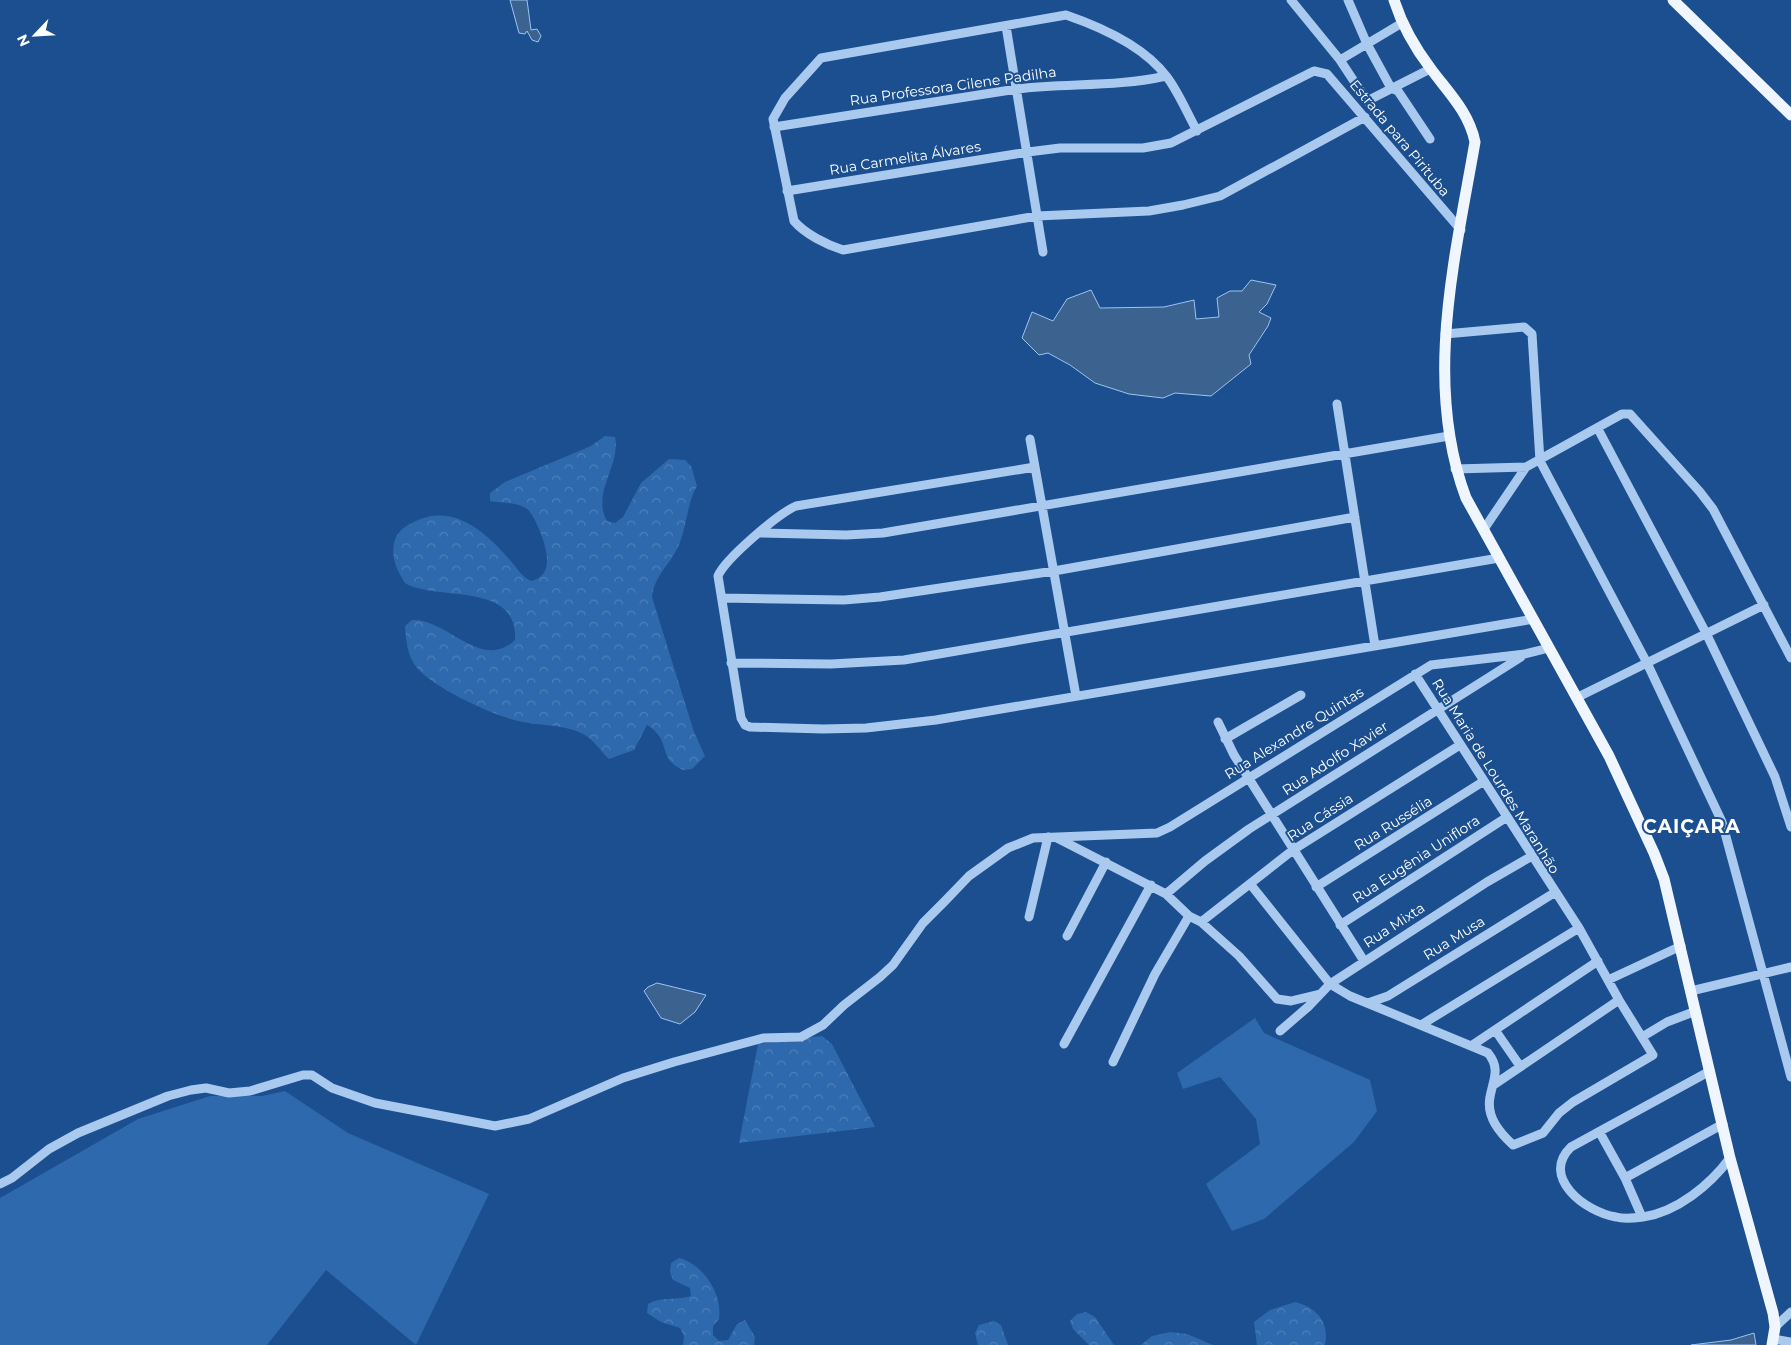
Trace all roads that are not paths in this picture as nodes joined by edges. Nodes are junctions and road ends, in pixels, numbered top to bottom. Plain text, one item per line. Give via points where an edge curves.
1 (1291, 0) edge
2 (1348, 0) edge
3 (1394, 0) edge
4 (1673, 0) edge
5 (1402, 23) junction
6 (1006, 26) junction
7 (1367, 44) junction
8 (1340, 60) junction
9 (1430, 68) junction
10 (1314, 71) joint
11 (1166, 76) junction
12 (1391, 88) junction
13 (1017, 89) junction
14 (1791, 115) edge
15 (1365, 118) junction
16 (774, 128) junction
17 (1197, 131) junction
18 (1430, 139) dead end
19 (1028, 152) junction
20 (787, 191) junction
21 (1037, 216) junction
22 (1461, 230) junction
23 (1043, 252) dead end
24 (1445, 334) junction
25 (1337, 404) dead end
26 (1598, 429) junction
27 (1449, 436) junction
28 (1030, 439) dead end
29 (1345, 453) junction
30 (1540, 460) junction
31 (1035, 467) junction
32 (1526, 467) junction
33 (1455, 469) junction
34 (1042, 507) junction
35 (1355, 518) junction
36 (1484, 529) junction
37 (759, 533) junction
38 (1500, 558) junction
39 (1054, 571) junction
40 (1365, 582) junction
41 (722, 598) junction
42 (1764, 605) junction
43 (1534, 619) junction
44 (1064, 632) junction
45 (1706, 634) junction
46 (1375, 646) junction
47 (1549, 648) junction
48 (1525, 654) junction
49 (1791, 658) edge
50 (1646, 663) junction
51 (731, 664) junction
52 (1415, 674) junction
53 (1301, 695) dead end
54 (1076, 696) junction
55 (1576, 698) junction
56 (1437, 709) junction
57 (1218, 722) dead end
58 (1225, 739) junction
59 (1460, 745) junction
60 (1248, 777) junction
61 (1484, 781) junction
62 (1271, 815) junction
63 (1508, 817) junction
64 (1791, 827) edge
65 (1051, 837) junction
66 (1293, 850) junction
67 (1532, 856) junction
68 (1106, 862) junction
69 (1150, 885) junction
70 (1251, 885) junction
71 (1316, 887) junction
72 (1554, 892) junction
73 (1166, 894) junction
74 (1189, 916) junction
75 (1029, 917) dead end
76 (1201, 922) junction
77 (1340, 925) junction
78 (1578, 928) junction
79 (1067, 936) dead end
80 (1681, 946) junction
81 (1364, 961) junction
82 (1598, 961) junction
83 (1791, 967) edge
84 (1764, 973) junction
85 (1608, 980) junction
86 (1330, 984) junction
87 (1691, 991) junction
88 (1320, 994) junction
89 (1618, 1000) junction
90 (1368, 1003) junction
91 (1696, 1012) junction
92 (1421, 1025) junction
93 (1495, 1030) junction
94 (1280, 1031) dead end
95 (1642, 1037) junction
96 (1064, 1044) dead end
97 (1471, 1046) junction
98 (1113, 1062) dead end
99 (1520, 1066) junction
100 (1710, 1072) junction
101 (1791, 1077) edge
102 (1495, 1084) junction
103 (1723, 1124) junction
104 (1600, 1133) junction
105 (1730, 1158) junction
106 (1625, 1178) junction
107 (0, 1184) edge
108 (1642, 1217) junction
109 (1791, 1312) edge
110 (1775, 1326) junction
111 (1773, 1342) edge
112 (1791, 1342) edge

1 - 8 street, Estrada para Pirituba
2 - 7 street
3 - 5 main road
4 - 14 main road
5 - 7 street
5 - 9 main road
6 - 11 street via 1066,15 1139,50
6 - 13 street
6 - 16 street via 821,58 777,110
7 - 8 street
7 - 12 street
8 - 12 street, Estrada para Pirituba via 1367,101
9 - 12 street
9 - 22 main road via 1459,105 1473,133
10 - 15 street, Estrada para Pirituba via 1327,74
10 - 17 street, Rua Carmelita Álvares
11 - 13 street, Rua Professora Cilene Padilha via 1138,82 1057,84
11 - 17 street
12 - 18 street via 1398,91
13 - 16 street, Rua Professora Cilene Padilha
13 - 19 street
15 - 21 street via 1220,196 1149,211
15 - 22 street, Estrada para Pirituba
16 - 20 street
17 - 19 street, Rua Carmelita Álvares via 1157,146 1060,148
19 - 20 street, Rua Carmelita Álvares
19 - 21 street
20 - 21 street via 792,215 799,226 832,247 852,250
21 - 23 street
22 - 24 main road via 1451,278
24 - 27 main road
24 - 30 street via 1524,328 1532,334
25 - 29 street
26 - 30 street
26 - 42 street via 1622,414 1630,414 1713,509
26 - 45 street
27 - 29 street
27 - 33 main road
28 - 31 street
29 - 34 street
29 - 35 street
30 - 32 street
30 - 50 street
31 - 34 street
31 - 37 street via 796,506
32 - 33 street
32 - 36 street
33 - 36 main road via 1466,498
34 - 37 street via 883,533
34 - 39 street
35 - 39 street
35 - 40 street
36 - 38 main road
37 - 41 street via 721,569 718,576
38 - 40 street
38 - 43 main road
39 - 41 street via 844,600
39 - 44 street
40 - 44 street
40 - 46 street
41 - 51 street
42 - 45 street
42 - 49 street
43 - 46 street
43 - 47 main road
44 - 51 street via 904,660
44 - 54 street
45 - 50 street
45 - 64 street via 1775,777
46 - 54 street
47 - 48 street, Rua Alexandre Quintas
47 - 55 main road
48 - 52 street, Rua Alexandre Quintas via 1440,663
48 - 56 street, Rua Adolfo Xavier
50 - 55 street
50 - 84 street via 1722,822
51 - 54 street via 741,718 750,727 866,728 936,720
52 - 56 street, Rua Maria de Lourdes Maranhão
52 - 60 street, Rua Alexandre Quintas
53 - 58 street
55 - 80 main road via 1609,756 1654,853
56 - 59 street, Rua Maria de Lourdes Maranhão
56 - 62 street, Rua Adolfo Xavier
57 - 58 street
58 - 60 street
59 - 61 street, Rua Maria de Lourdes Maranhão
59 - 66 street, Rua Cássia
60 - 62 street
60 - 65 street, Rua Alexandre Quintas via 1157,833
61 - 63 street, Rua Maria de Lourdes Maranhão
61 - 71 street, Rua Russélia
62 - 66 street
62 - 73 street, Rua Adolfo Xavier via 1205,861
63 - 67 street, Rua Maria de Lourdes Maranhão
63 - 77 street, Rua Eugênia Uniflora
65 - 68 street
65 - 75 street
65 - 107 street, Rua Alexandre Quintas via 1019,842 969,876 923,924 880,978 823,1025 801,1037 763,1038 674,1062 623,1078 529,1119 495,1126 375,1103 332,1088 312,1075 250,1091 192,1090 168,1096 78,1133
66 - 70 street, Rua Cássia
66 - 71 street
67 - 72 street, Rua Maria de Lourdes Maranhão
67 - 81 street, Rua Mixta
68 - 69 street
68 - 79 street
69 - 73 street
69 - 96 street
70 - 76 street, Rua Cássia
70 - 86 street
71 - 77 street
72 - 78 street, Rua Maria de Lourdes Maranhão
72 - 90 street, Rua Musa via 1388,996
73 - 74 street
74 - 76 street
74 - 98 street via 1155,974
76 - 88 street via 1239,956 1277,999 1291,1001
77 - 81 street
78 - 82 street, Rua Maria de Lourdes Maranhão
78 - 92 street
80 - 85 street
80 - 87 main road
81 - 86 street, Rua Mixta
82 - 85 street, Rua Maria de Lourdes Maranhão
82 - 93 street
83 - 84 street
84 - 87 street
84 - 101 street
85 - 89 street, Rua Maria de Lourdes Maranhão
86 - 88 street, Rua Mixta
86 - 90 street
87 - 91 main road
88 - 94 street, Rua Mixta
89 - 95 street, Rua Maria de Lourdes Maranhão
89 - 99 street
90 - 92 street
91 - 95 street via 1666,1022
91 - 100 main road
92 - 97 street
93 - 97 street
93 - 99 street
95 - 102 street, Rua Maria de Lourdes Maranhão via 1653,1055 1573,1102 1543,1133 1513,1145 1499,1132 1492,1117 1490,1098
97 - 102 street via 1488,1053 1494,1061
99 - 102 street
100 - 103 main road
100 - 104 street
103 - 105 main road
103 - 106 street
104 - 106 street
104 - 108 street via 1571,1147 1564,1154 1561,1179 1572,1194 1588,1206 1615,1217
105 - 108 street via 1700,1190 1669,1208
105 - 110 main road
106 - 108 street
109 - 110 street
110 - 111 main road
111 - 112 street

